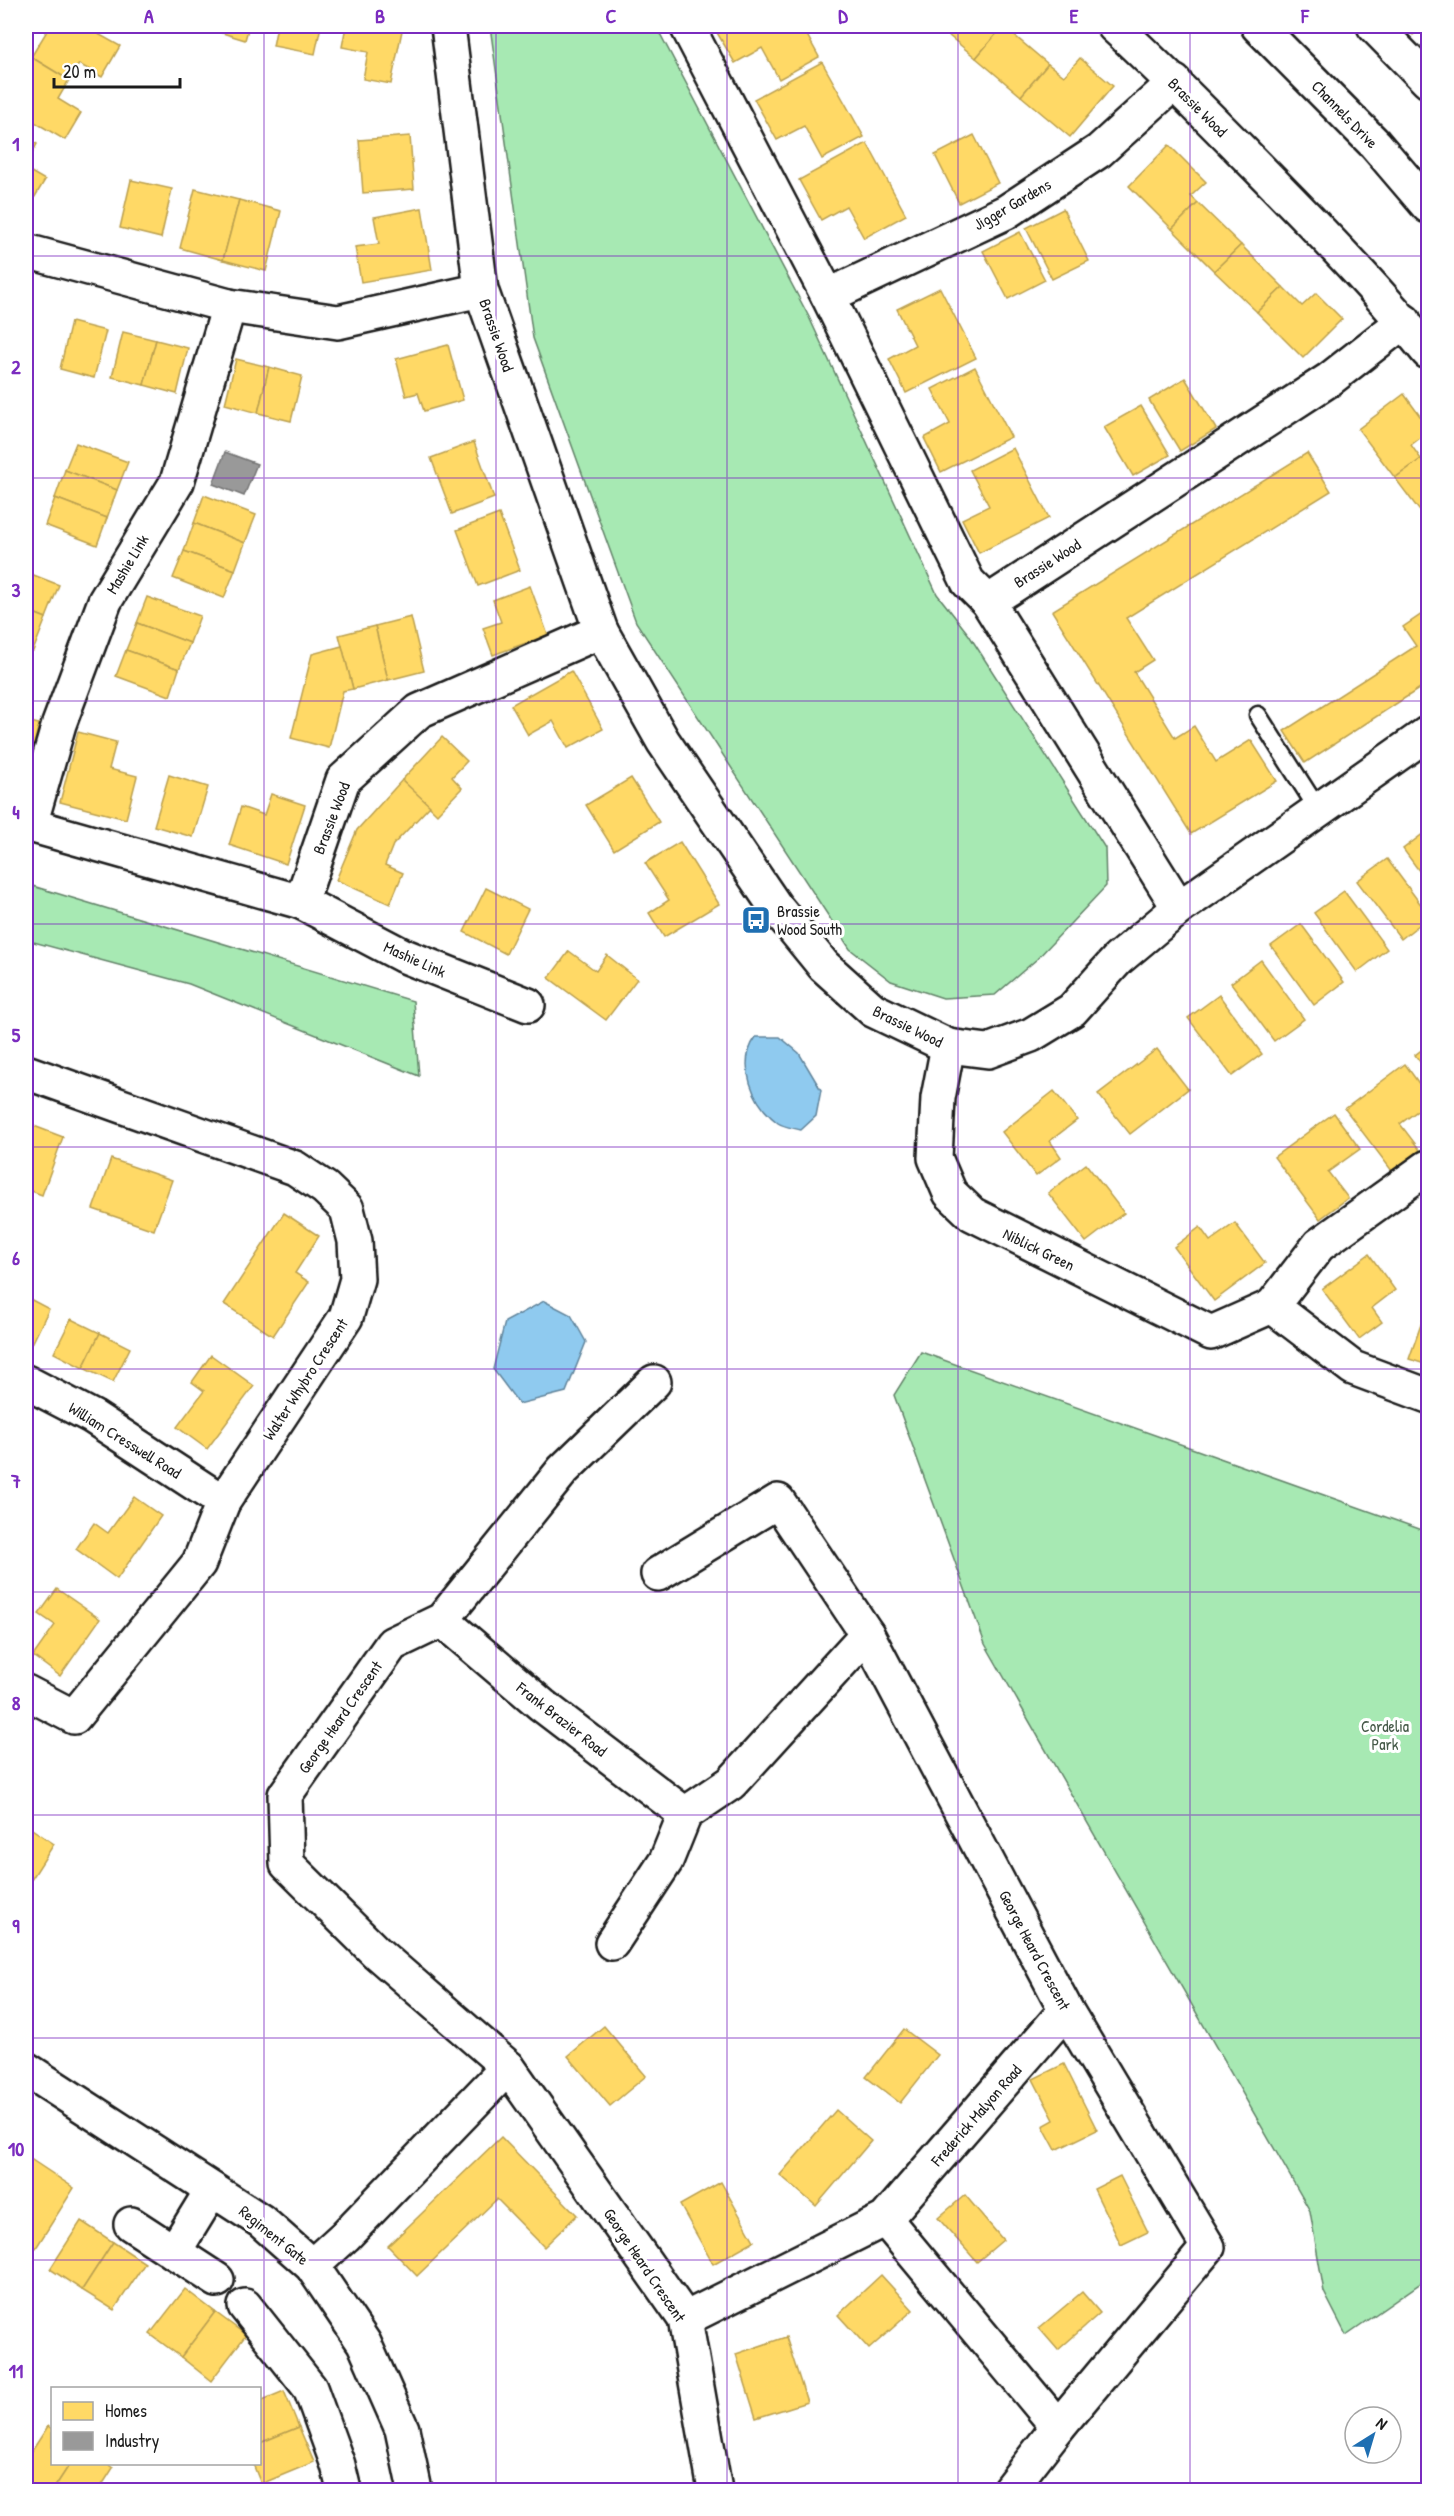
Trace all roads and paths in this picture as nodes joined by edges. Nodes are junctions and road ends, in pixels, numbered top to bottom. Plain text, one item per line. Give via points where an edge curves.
1 (448, 26) edge
2 (687, 26) edge
3 (1114, 26) edge
4 (1258, 26) edge
5 (1374, 26) edge
6 (1428, 81) edge
7 (1175, 82) junction
8 (1428, 206) edge
9 (26, 251) edge
10 (481, 290) junction
11 (828, 296) junction
12 (229, 306) junction
13 (1404, 321) junction
14 (1428, 352) edge
15 (988, 602) junction
16 (601, 631) junction
17 (1258, 715) dead end
18 (1428, 733) edge
19 (1319, 811) junction
20 (28, 825) edge
21 (301, 902) junction
22 (1179, 908) junction
23 (528, 1005) dead end
24 (948, 1046) junction
25 (26, 1072) edge
26 (1428, 1167) edge
27 (1272, 1306) junction
28 (26, 1382) edge
29 (654, 1382) dead end
30 (1428, 1396) edge
31 (223, 1502) junction
32 (658, 1574) dead end
33 (442, 1620) junction
34 (867, 1634) junction
35 (26, 1692) edge
36 (685, 1814) junction
37 (612, 1943) dead end
38 (1066, 2010) junction
39 (508, 2067) junction
40 (26, 2068) edge
41 (212, 2190) junction
42 (885, 2219) junction
43 (131, 2224) dead end
44 (174, 2252) junction
45 (312, 2266) junction
46 (217, 2280) dead end
47 (245, 2306) dead end
48 (685, 2319) junction
49 (1058, 2427) junction
50 (344, 2490) edge
51 (415, 2490) edge
52 (714, 2490) edge
53 (1009, 2490) edge

1 - 10 main road, Brassie Wood
2 - 11 main road
3 - 7 main road, Brassie Wood
4 - 8 main road, Channels Drive via 1375,144
5 - 6 main road
7 - 11 main road, Jigger Gardens via 1099,151 1006,212
7 - 13 main road, Brassie Wood
9 - 12 main road
10 - 12 main road via 338,322
10 - 16 main road, Brassie Wood
11 - 15 main road via 968,582
12 - 20 main road, Mashie Link via 177,482 105,601 59,724
13 - 14 main road, Brassie Wood
13 - 15 main road, Brassie Wood via 1330,379
15 - 22 main road
16 - 21 main road, Brassie Wood via 418,711 343,780
16 - 24 main road, Brassie Wood via 663,741 775,906 824,966 873,1010
17 - 19 lane
18 - 19 main road, Brassie Wood
19 - 22 main road, Brassie Wood
20 - 21 main road, Mashie Link
21 - 23 main road, Mashie Link via 402,955
22 - 24 main road, Brassie Wood via 1118,959 1072,1010 1030,1035 988,1051
24 - 27 main road, Niblick Green via 938,1098 935,1158 950,1193 972,1214 1211,1333
25 - 31 main road, Walter Whybro Crescent via 296,1168 347,1209 355,1241 357,1279 346,1317
26 - 27 main road, Niblick Green via 1319,1245
27 - 30 main road via 1353,1368
28 - 31 main road, William Cresswell Road via 93,1417
29 - 33 main road, George Heard Crescent via 562,1470
31 - 35 main road, Walter Whybro Crescent via 199,1563 74,1717
32 - 34 main road, George Heard Crescent via 778,1501
33 - 36 main road, Frank Brazier Road via 542,1705
33 - 39 main road, George Heard Crescent via 392,1644 285,1795 286,1864 377,1953
34 - 36 main road via 731,1783
34 - 38 main road, George Heard Crescent
36 - 37 main road via 666,1862
38 - 42 main road, Frederick Malyon Road
38 - 49 main road, George Heard Crescent via 1208,2247
39 - 45 main road
39 - 48 main road, George Heard Crescent
40 - 41 main road, Regiment Gate
41 - 44 main road
41 - 45 main road, Regiment Gate via 261,2221
42 - 48 main road, Frederick Malyon Road
42 - 49 main road
43 - 44 main road
44 - 46 main road
45 - 51 main road, Regiment Gate via 364,2343 402,2429
47 - 50 main road via 310,2388
48 - 52 main road, George Heard Crescent
49 - 53 main road, George Heard Crescent

